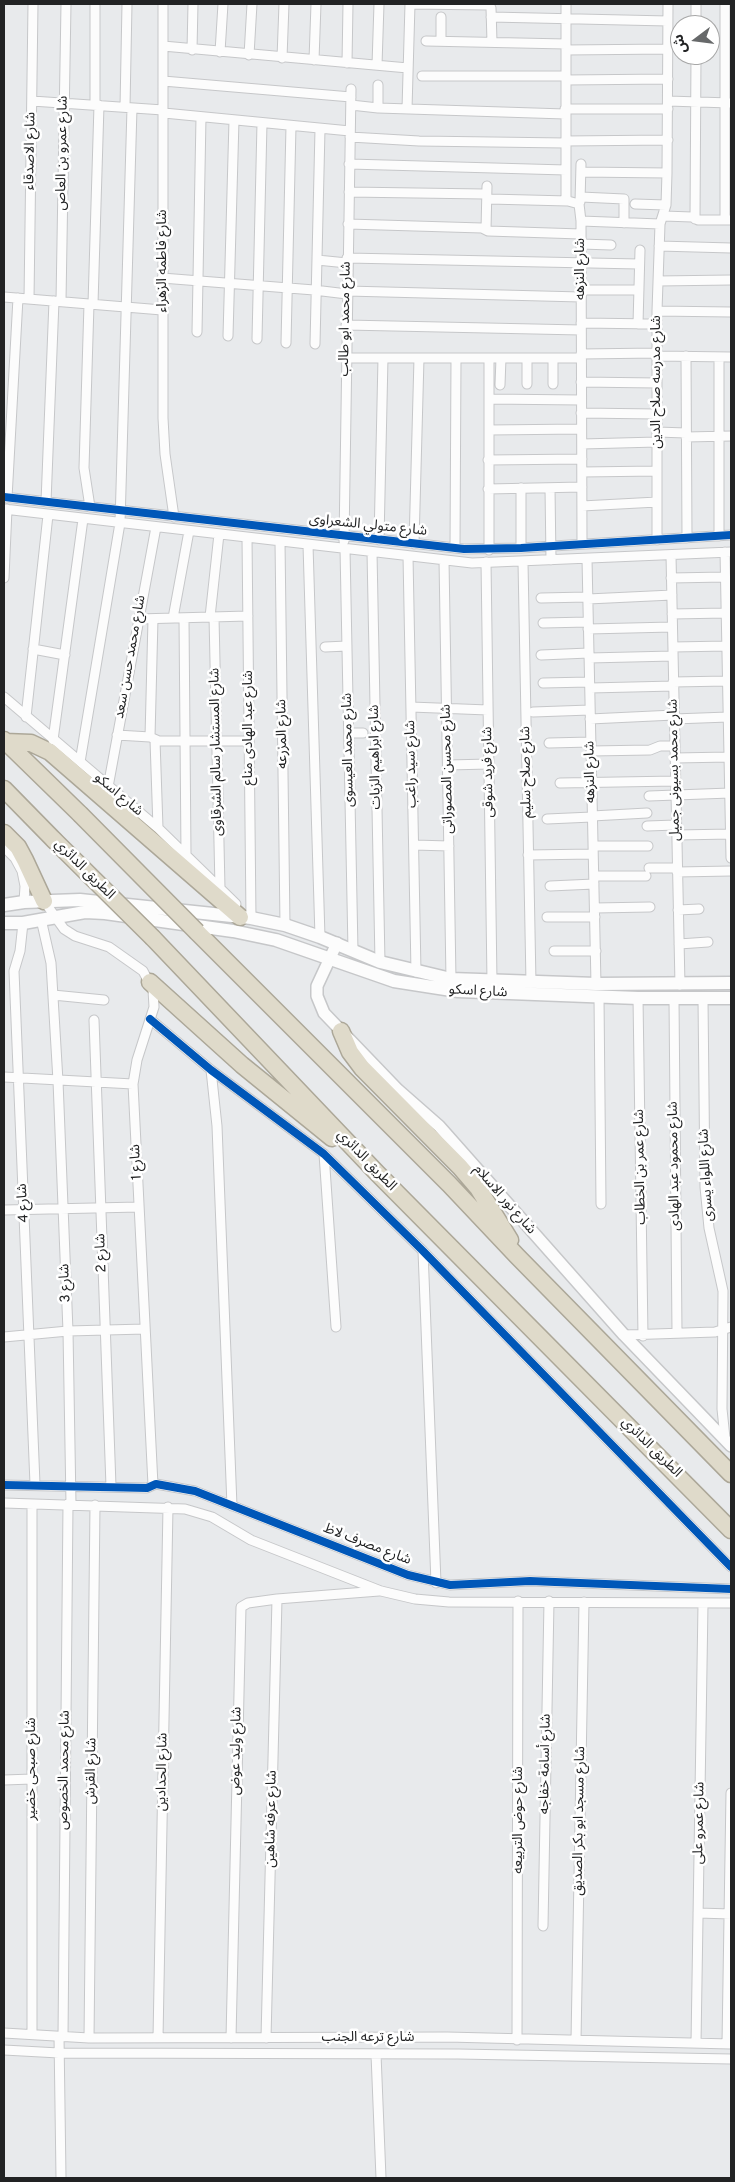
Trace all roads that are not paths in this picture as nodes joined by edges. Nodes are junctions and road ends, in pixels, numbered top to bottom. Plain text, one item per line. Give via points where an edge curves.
1 (33, 4) edge
2 (66, 4) edge
3 (95, 4) edge
4 (127, 4) edge
5 (163, 4) edge
6 (193, 4) edge
7 (223, 4) edge
8 (252, 4) edge
9 (284, 4) edge
10 (316, 4) edge
11 (348, 4) edge
12 (379, 4) edge
13 (410, 4) edge
14 (566, 4) edge
15 (668, 4) edge
16 (725, 4) edge
17 (441, 17) dead end
18 (491, 17) junction
19 (566, 20) junction
20 (668, 21) junction
21 (426, 41) dead end
22 (441, 41) junction
23 (492, 42) junction
24 (163, 46) junction
25 (566, 47) junction
26 (668, 49) junction
27 (192, 50) junction
28 (220, 52) junction
29 (250, 55) junction
30 (282, 58) junction
31 (314, 60) junction
32 (347, 63) junction
33 (377, 65) junction
34 (696, 65) edge
35 (408, 68) junction
36 (422, 76) dead end
37 (566, 78) junction
38 (668, 80) junction
39 (163, 81) junction
40 (378, 85) dead end
41 (351, 97) junction
42 (32, 101) junction
43 (696, 102) junction
44 (728, 102) edge
45 (64, 103) junction
46 (97, 105) junction
47 (668, 105) junction
48 (129, 108) junction
49 (378, 108) junction
50 (407, 109) junction
51 (566, 111) junction
52 (164, 112) junction
53 (201, 117) junction
54 (234, 120) junction
55 (262, 123) junction
56 (292, 126) junction
57 (320, 129) junction
58 (350, 134) junction
59 (668, 140) junction
60 (565, 142) junction
61 (349, 164) junction
62 (566, 170) junction
63 (667, 173) junction
64 (487, 186) dead end
65 (348, 192) junction
66 (487, 198) junction
67 (580, 200) junction
68 (568, 201) junction
69 (636, 204) dead end
70 (666, 205) junction
71 (695, 219) junction
72 (662, 220) junction
73 (728, 220) edge
74 (581, 221) junction
75 (624, 223) junction
76 (348, 224) junction
77 (486, 230) junction
78 (581, 234) junction
79 (581, 244) junction
80 (611, 245) dead end
81 (659, 246) junction
82 (731, 248) edge
83 (640, 250) dead end
84 (317, 260) junction
85 (347, 260) junction
86 (581, 263) junction
87 (640, 264) junction
88 (162, 278) junction
89 (731, 280) edge
90 (198, 281) junction
91 (658, 281) junction
92 (229, 283) junction
93 (258, 285) junction
94 (287, 288) junction
95 (639, 290) junction
96 (317, 291) junction
97 (347, 292) junction
98 (581, 293) junction
99 (4, 297) edge
100 (18, 298) junction
101 (29, 299) junction
102 (58, 301) junction
103 (91, 304) junction
104 (126, 307) junction
105 (162, 310) junction
106 (658, 311) junction
107 (731, 312) edge
108 (638, 324) junction
109 (657, 324) junction
110 (346, 325) junction
111 (581, 326) junction
112 (197, 332) dead end
113 (228, 336) dead end
114 (257, 338) dead end
115 (286, 343) dead end
116 (315, 344) dead end
117 (657, 355) junction
118 (581, 356) junction
119 (686, 356) junction
120 (719, 357) junction
121 (731, 357) edge
122 (346, 358) junction
123 (383, 358) junction
124 (419, 358) junction
125 (456, 358) junction
126 (489, 358) junction
127 (501, 358) junction
128 (527, 358) junction
129 (553, 358) junction
130 (581, 382) junction
131 (657, 383) junction
132 (527, 384) dead end
133 (553, 384) dead end
134 (500, 385) dead end
135 (489, 399) junction
136 (581, 400) junction
137 (582, 413) junction
138 (657, 414) junction
139 (582, 429) junction
140 (488, 430) junction
141 (657, 432) junction
142 (686, 435) junction
143 (719, 436) junction
144 (731, 436) edge
145 (657, 442) junction
146 (582, 444) junction
147 (582, 459) junction
148 (488, 460) junction
149 (657, 471) junction
150 (582, 472) junction
151 (582, 487) junction
152 (521, 488) junction
153 (550, 488) junction
154 (488, 489) junction
155 (6, 498) edge
156 (46, 502) junction
157 (657, 502) junction
158 (582, 506) junction
159 (90, 507) junction
160 (5, 509) edge
161 (120, 510) junction
162 (48, 515) junction
163 (174, 517) junction
164 (83, 519) junction
165 (120, 524) junction
166 (156, 527) junction
167 (189, 531) junction
168 (219, 534) junction
169 (731, 535) edge
170 (344, 536) junction
171 (719, 536) junction
172 (247, 538) junction
173 (687, 538) junction
174 (379, 540) junction
175 (657, 540) junction
176 (280, 542) junction
177 (414, 544) junction
178 (582, 544) junction
179 (308, 545) junction
180 (551, 546) junction
181 (455, 548) junction
182 (521, 548) junction
183 (344, 549) junction
184 (489, 550) junction
185 (372, 552) junction
186 (728, 552) edge
187 (408, 556) junction
188 (671, 556) junction
189 (586, 559) junction
190 (444, 560) junction
191 (551, 560) junction
192 (486, 562) junction
193 (523, 562) junction
194 (725, 577) junction
195 (4, 578) edge
196 (671, 578) junction
197 (672, 595) junction
198 (541, 598) dead end
199 (588, 598) junction
200 (726, 613) junction
201 (672, 614) junction
202 (248, 616) junction
203 (212, 617) junction
204 (153, 618) junction
205 (173, 618) junction
206 (184, 618) junction
207 (138, 619) junction
208 (543, 623) dead end
209 (588, 625) junction
210 (672, 627) junction
211 (347, 646) junction
212 (727, 646) junction
213 (325, 647) dead end
214 (33, 649) junction
215 (673, 652) junction
216 (65, 655) junction
217 (541, 655) dead end
218 (589, 656) junction
219 (727, 681) junction
220 (543, 683) dead end
221 (674, 684) junction
222 (589, 685) junction
223 (4, 697) edge
224 (411, 707) junction
225 (447, 708) junction
226 (488, 710) junction
227 (533, 712) dead end
228 (590, 714) junction
229 (26, 716) junction
230 (674, 717) junction
231 (729, 719) edge
232 (349, 733) junction
233 (363, 733) dead end
234 (117, 735) junction
235 (152, 738) junction
236 (53, 740) junction
237 (4, 741) edge
238 (185, 741) junction
239 (217, 741) junction
240 (249, 741) junction
241 (549, 742) dead end
242 (675, 746) junction
243 (591, 747) junction
244 (729, 757) junction
245 (675, 758) junction
246 (80, 762) junction
247 (489, 764) junction
248 (448, 766) junction
249 (676, 781) junction
250 (560, 783) dead end
251 (592, 783) junction
252 (108, 787) junction
253 (4, 789) edge
254 (730, 793) junction
255 (676, 795) junction
256 (649, 796) dead end
257 (647, 813) dead end
258 (592, 817) junction
259 (547, 819) dead end
260 (647, 826) dead end
261 (158, 828) junction
262 (677, 830) junction
263 (4, 833) edge
264 (731, 834) edge
265 (414, 845) junction
266 (449, 846) junction
267 (648, 846) dead end
268 (4, 847) edge
269 (593, 850) junction
270 (186, 854) junction
271 (528, 855) junction
272 (731, 858) edge
273 (677, 870) junction
274 (731, 871) edge
275 (594, 881) junction
276 (550, 886) dead end
277 (220, 888) junction
278 (44, 901) junction
279 (24, 902) junction
280 (4, 905) edge
281 (650, 907) dead end
282 (699, 909) dead end
283 (678, 910) junction
284 (595, 912) junction
285 (547, 917) dead end
286 (48, 918) junction
287 (241, 922) junction
288 (23, 923) junction
289 (4, 924) edge
290 (285, 926) junction
291 (320, 937) junction
292 (708, 942) dead end
293 (337, 943) junction
294 (679, 944) junction
295 (353, 950) junction
296 (554, 951) dead end
297 (596, 951) junction
298 (328, 959) junction
299 (380, 962) junction
300 (416, 972) junction
301 (451, 979) junction
302 (492, 981) junction
303 (150, 982) junction
304 (530, 983) junction
305 (731, 983) edge
306 (680, 985) junction
307 (598, 991) junction
308 (52, 995) junction
309 (638, 998) junction
310 (731, 998) edge
311 (674, 999) junction
312 (702, 999) junction
313 (104, 1000) dead end
314 (150, 1019) junction
315 (94, 1020) dead end
316 (341, 1031) junction
317 (211, 1070) junction
318 (4, 1077) edge
319 (17, 1078) junction
320 (58, 1081) junction
321 (96, 1083) junction
322 (133, 1084) junction
323 (324, 1154) junction
324 (377, 1173) junction
325 (600, 1204) dead end
326 (101, 1207) junction
327 (139, 1207) junction
328 (64, 1208) junction
329 (25, 1209) junction
330 (4, 1210) edge
331 (422, 1251) junction
332 (517, 1256) junction
333 (336, 1327) dead end
334 (727, 1327) edge
335 (145, 1329) junction
336 (105, 1330) junction
337 (68, 1331) junction
338 (677, 1333) junction
339 (30, 1335) junction
340 (624, 1336) junction
341 (643, 1336) junction
342 (4, 1338) edge
343 (727, 1368) edge
344 (727, 1409) edge
345 (728, 1442) edge
346 (731, 1474) edge
347 (4, 1484) edge
348 (35, 1484) junction
349 (154, 1484) junction
350 (72, 1485) junction
351 (111, 1486) junction
352 (4, 1503) edge
353 (32, 1504) junction
354 (70, 1504) junction
355 (95, 1505) junction
356 (232, 1506) junction
357 (168, 1507) junction
358 (731, 1530) edge
359 (731, 1567) edge
360 (436, 1583) junction
361 (450, 1585) junction
362 (731, 1589) edge
363 (381, 1590) junction
364 (277, 1599) junction
365 (518, 1601) junction
366 (549, 1601) junction
367 (449, 1602) junction
368 (584, 1602) junction
369 (731, 1603) edge
370 (703, 1604) junction
371 (4, 1780) edge
372 (32, 1780) junction
373 (731, 1793) edge
374 (698, 1913) junction
375 (731, 1914) edge
376 (543, 1926) dead end
377 (4, 2033) edge
378 (32, 2034) junction
379 (61, 2036) junction
380 (89, 2038) junction
381 (158, 2038) junction
382 (231, 2038) junction
383 (266, 2038) junction
384 (354, 2038) junction
385 (518, 2040) junction
386 (576, 2040) junction
387 (696, 2043) junction
388 (729, 2044) edge
389 (4, 2050) edge
390 (59, 2053) junction
391 (355, 2053) junction
392 (376, 2054) junction
393 (731, 2059) edge
394 (61, 2178) edge
395 (381, 2178) edge

1 - 42 street, شارع الاصدقاء
2 - 45 street, شارع عمرو بن العاص
3 - 46 street
4 - 48 street
5 - 24 street, شارع فاطمه الزهراء
6 - 27 street
7 - 28 street
8 - 29 street
9 - 30 street
10 - 31 street
11 - 32 street
12 - 33 street
13 - 18 street via 488,5
13 - 35 street
14 - 19 street
15 - 20 street, شارع مدرسه صلاح الدين
16 - 44 street
17 - 22 street
18 - 19 street
18 - 23 street
19 - 20 street
19 - 25 street
20 - 26 street, شارع مدرسه صلاح الدين
21 - 22 street
22 - 23 street
23 - 25 street
24 - 27 street
24 - 39 street, شارع فاطمه الزهراء
25 - 26 street
25 - 37 street
26 - 38 street, شارع مدرسه صلاح الدين
27 - 28 street
28 - 29 street
29 - 30 street
30 - 31 street
31 - 32 street
32 - 33 street
33 - 35 street
34 - 43 street
35 - 50 street
36 - 37 street
37 - 38 street
37 - 51 street
38 - 47 street, شارع مدرسه صلاح الدين
39 - 41 street
39 - 52 street, شارع فاطمه الزهراء
40 - 49 street
41 - 49 street
41 - 58 street, شارع محمد ابو طالب
42 - 45 street
42 - 101 street, شارع الاصدقاء
43 - 44 street
43 - 47 street
43 - 71 street
44 - 73 street
45 - 46 street
45 - 102 street, شارع عمرو بن العاص
46 - 48 street
46 - 103 street
47 - 51 street
47 - 59 street, شارع مدرسه صلاح الدين
48 - 52 street
48 - 104 street
49 - 50 street
50 - 51 street
51 - 60 street
52 - 53 street
52 - 88 street, شارع فاطمه الزهراء
53 - 54 street
53 - 90 street
54 - 55 street
54 - 92 street
55 - 56 street
55 - 93 street
56 - 57 street
56 - 94 street
57 - 58 street
57 - 84 street
58 - 60 street via 419,141
58 - 61 street, شارع محمد ابو طالب
59 - 60 street
59 - 63 street, شارع مدرسه صلاح الدين
60 - 62 street
61 - 62 street
61 - 65 street, شارع محمد ابو طالب
62 - 68 street
63 - 67 street, شارع النزهه via 581,168
63 - 70 street, شارع مدرسه صلاح الدين
64 - 66 street
65 - 66 street via 484,194
65 - 76 street, شارع محمد ابو طالب
66 - 68 street
66 - 77 street
67 - 68 street
67 - 74 street, شارع النزهه
67 - 75 street via 624,198
69 - 70 street
70 - 72 street, شارع مدرسه صلاح الدين
71 - 72 street
71 - 73 street
72 - 75 street
72 - 81 street, شارع مدرسه صلاح الدين
74 - 75 street
74 - 78 street, شارع النزهه
76 - 77 street
76 - 85 street, شارع محمد ابو طالب
77 - 78 street
78 - 79 street, شارع النزهه
79 - 80 street
79 - 86 street, شارع النزهه
81 - 82 street
81 - 91 street, شارع مدرسه صلاح الدين
83 - 87 street
84 - 85 street
84 - 96 street
85 - 86 street
85 - 97 street, شارع محمد ابو طالب
86 - 87 street
86 - 98 street, شارع النزهه
87 - 95 street
88 - 90 street
88 - 105 street, شارع فاطمه الزهراء
89 - 91 street
90 - 92 street
90 - 112 street
91 - 106 street, شارع مدرسه صلاح الدين
92 - 93 street
92 - 113 street
93 - 94 street
93 - 114 street
94 - 96 street
94 - 115 street
95 - 98 street
95 - 108 street
96 - 97 street
96 - 116 street
97 - 98 street
97 - 110 street, شارع محمد ابو طالب
98 - 111 street, شارع النزهه
99 - 100 street
100 - 101 street
100 - 155 street
101 - 102 street
102 - 103 street
102 - 156 street, شارع عمرو بن العاص
103 - 104 street
103 - 159 street via 84,468
104 - 105 street
104 - 161 street
105 - 163 street, شارع فاطمه الزهراء via 164,436
106 - 107 street
106 - 109 street, شارع مدرسه صلاح الدين
108 - 109 street
108 - 111 street
109 - 117 street, شارع مدرسه صلاح الدين
110 - 111 street
110 - 122 street, شارع محمد ابو طالب
111 - 118 street, شارع النزهه
117 - 118 street
117 - 119 street
117 - 131 street, شارع مدرسه صلاح الدين
118 - 129 street
118 - 130 street, شارع النزهه
119 - 120 street
119 - 142 street
120 - 121 street
120 - 143 street
122 - 123 street
122 - 170 street, شارع محمد ابو طالب
123 - 124 street
123 - 174 street
124 - 125 street
124 - 177 street
125 - 126 street
125 - 181 street
126 - 127 street
126 - 135 street
127 - 128 street
127 - 134 street
128 - 129 street
128 - 132 street
129 - 133 street
130 - 131 street
130 - 136 street, شارع النزهه
131 - 138 street, شارع مدرسه صلاح الدين
135 - 136 street
135 - 140 street
136 - 137 street, شارع النزهه
137 - 138 street
137 - 139 street, شارع النزهه
138 - 141 street, شارع مدرسه صلاح الدين
139 - 140 street
139 - 146 street, شارع النزهه
140 - 148 street
141 - 142 street
141 - 145 street, شارع مدرسه صلاح الدين
142 - 143 street
142 - 173 street
143 - 144 street
143 - 171 street
145 - 146 street
145 - 149 street, شارع مدرسه صلاح الدين
146 - 147 street, شارع النزهه
147 - 148 street
147 - 150 street, شارع النزهه
148 - 154 street
149 - 150 street
149 - 157 street, شارع مدرسه صلاح الدين
150 - 151 street, شارع النزهه
151 - 153 street
151 - 158 street, شارع النزهه
152 - 153 street
152 - 154 street
152 - 182 street
153 - 180 street
154 - 184 street
155 - 156 street, شارع متولي الشعراوى
156 - 159 street, شارع متولي الشعراوى
157 - 158 street
157 - 175 street, شارع مدرسه صلاح الدين
158 - 178 street, شارع النزهه
159 - 161 street, شارع متولي الشعراوى
160 - 162 street, شارع متولي الشعراوى
160 - 195 street
161 - 163 street, شارع متولي الشعراوى
161 - 165 street
162 - 164 street, شارع متولي الشعراوى
162 - 214 street
163 - 170 street, شارع متولي الشعراوى
164 - 165 street, شارع متولي الشعراوى
164 - 216 street
165 - 166 street, شارع متولي الشعراوى
165 - 246 street
166 - 167 street, شارع متولي الشعراوى
166 - 207 street, شارع محمد حسن سعد
167 - 168 street, شارع متولي الشعراوى
167 - 205 street
168 - 172 street, شارع متولي الشعراوى
168 - 203 street, شارع المستشار سالم الشرقاوى
169 - 171 street, شارع متولي الشعراوى
170 - 174 street, شارع متولي الشعراوى
170 - 183 street, شارع محمد ابو طالب
171 - 173 street, شارع متولي الشعراوى
172 - 176 street, شارع متولي الشعراوى
172 - 202 street, شارع عبد الهادى مناع
173 - 175 street, شارع متولي الشعراوى
174 - 177 street, شارع متولي الشعراوى
175 - 178 street, شارع متولي الشعراوى
176 - 179 street, شارع متولي الشعراوى
176 - 290 street, شارع المزرعه
177 - 181 street, شارع متولي الشعراوى
178 - 180 street, شارع متولي الشعراوى
179 - 183 street, شارع متولي الشعراوى
179 - 291 street, شارع متولي الشعراوى
180 - 182 street, شارع متولي الشعراوى
180 - 191 street
181 - 184 street, شارع متولي الشعراوى
182 - 184 street, شارع متولي الشعراوى
183 - 185 street, شارع متولي الشعراوى
183 - 211 street, شارع محمد العيسوى
185 - 187 street, شارع متولي الشعراوى
185 - 299 street, شارع ابراهيم الزيات
186 - 188 street, شارع متولي الشعراوى
186 - 194 street
187 - 190 street, شارع متولي الشعراوى
187 - 224 street, شارع سيد راغب
188 - 189 street, شارع متولي الشعراوى
188 - 196 street, شارع محمد بسيونى جميل
189 - 191 street, شارع متولي الشعراوى
189 - 199 street, شارع النزهه
190 - 192 street, شارع متولي الشعراوى
190 - 225 street, شارع محسن المصوراتى
191 - 193 street, شارع متولي الشعراوى
192 - 193 street, شارع متولي الشعراوى
192 - 226 street, شارع فريد شوقى
193 - 271 street, شارع صلاح سليم
194 - 196 street
194 - 200 street
196 - 197 street, شارع محمد بسيونى جميل
197 - 199 street
197 - 201 street, شارع محمد بسيونى جميل
198 - 199 street
199 - 209 street, شارع النزهه
200 - 201 street
200 - 212 street
201 - 210 street, شارع محمد بسيونى جميل
202 - 203 street
202 - 240 street, شارع عبد الهادى مناع
203 - 206 street
203 - 239 street, شارع المستشار سالم الشرقاوى
204 - 205 street
204 - 207 street
204 - 235 street
205 - 206 street
206 - 238 street
207 - 234 street, شارع محمد حسن سعد
208 - 209 street
209 - 210 street
209 - 218 street, شارع النزهه
210 - 215 street, شارع محمد بسيونى جميل
211 - 213 street
211 - 232 street, شارع محمد العيسوى
212 - 215 street
212 - 219 street
214 - 216 street
214 - 229 street
215 - 218 street
215 - 221 street, شارع محمد بسيونى جميل
216 - 236 street
217 - 218 street
218 - 222 street, شارع النزهه
219 - 221 street
219 - 231 street
220 - 222 street
221 - 222 street
221 - 230 street, شارع محمد بسيونى جميل
222 - 228 street, شارع النزهه
223 - 229 street, شارع اسكو
224 - 225 street
224 - 265 street, شارع سيد راغب
225 - 226 street
225 - 248 street, شارع محسن المصوراتى
226 - 247 street, شارع فريد شوقى
227 - 228 street
228 - 230 street
228 - 243 street, شارع النزهه
229 - 236 street, شارع اسكو
230 - 231 street
230 - 242 street, شارع محمد بسيونى جميل
231 - 244 street
232 - 233 street
232 - 295 street, شارع محمد العيسوى
234 - 235 street
234 - 252 street, شارع محمد حسن سعد
235 - 238 street
235 - 261 street
236 - 246 street, شارع اسكو
237 - 287 highway via 31,743 50,752
237 - 332 highway, bridge via 450,1184
238 - 239 street
238 - 270 street
239 - 240 street
239 - 277 street, شارع المستشار سالم الشرقاوى
240 - 287 street, شارع عبد الهادى مناع
241 - 243 street
242 - 243 street via 650,750
242 - 245 street, شارع محمد بسيونى جميل
243 - 251 street, شارع النزهه
244 - 245 street
244 - 254 street
245 - 249 street, شارع محمد بسيونى جميل
246 - 252 street, شارع اسكو
247 - 248 street
247 - 302 street, شارع فريد شوقى
248 - 266 street, شارع محسن المصوراتى
249 - 251 street
249 - 255 street, شارع محمد بسيونى جميل
250 - 251 street
251 - 258 street, شارع النزهه
252 - 261 street, شارع اسكو
253 - 324 highway, الطريق الدائري, bridge via 153,938
254 - 255 street
254 - 264 street
255 - 256 street
255 - 262 street, شارع محمد بسيونى جميل
257 - 258 street
258 - 259 street
258 - 269 street, شارع النزهه
260 - 262 street
261 - 270 street, شارع اسكو
262 - 264 street
262 - 273 street, شارع محمد بسيونى جميل
263 - 278 highway via 18,847
264 - 272 street
265 - 266 street
265 - 300 street, شارع سيد راغب
266 - 301 street, شارع محسن المصوراتى
267 - 269 street
268 - 279 street via 22,871
269 - 271 street
269 - 275 street, شارع النزهه
270 - 277 street, شارع اسكو
271 - 304 street, شارع صلاح سليم
273 - 274 street
273 - 275 street
273 - 283 street, شارع محمد بسيونى جميل
275 - 276 street
275 - 284 street, شارع النزهه
277 - 287 street, شارع اسكو
278 - 279 main road
278 - 286 street
278 - 287 main road via 80,900
279 - 280 main road
281 - 284 street
282 - 283 street
283 - 294 street, شارع محمد بسيونى جميل
284 - 285 street
284 - 297 street, شارع النزهه
286 - 287 main road via 85,912
286 - 288 main road
286 - 303 street via 70,933 109,947 142,971
286 - 308 street, شارع 3
287 - 290 main road, شارع اسكو
287 - 298 main road, شارع اسكو via 276,940
288 - 289 main road
288 - 319 street, شارع 4 via 14,971
290 - 291 main road, شارع اسكو
291 - 293 main road, شارع اسكو
292 - 294 street
293 - 295 main road, شارع اسكو
293 - 298 street, شارع نور الاسلام
294 - 306 street, شارع محمد بسيونى جميل
295 - 299 main road, شارع اسكو
296 - 297 street
297 - 307 street, شارع النزهه
298 - 307 main road, شارع اسكو via 394,981 458,992
298 - 316 street, شارع نور الاسلام via 317,986 317,996 324,1013
299 - 300 main road, شارع اسكو
300 - 301 main road, شارع اسكو
301 - 302 main road, شارع اسكو
302 - 304 main road, شارع اسكو
303 - 314 street, شارع 1 via 155,1001
303 - 324 highway via 242,1065
304 - 307 main road, شارع اسكو
305 - 306 main road, شارع اسكو
306 - 307 main road, شارع اسكو
307 - 309 main road, شارع اسكو
307 - 325 street, شارع النزهه
308 - 313 street
308 - 320 street, شارع 3
309 - 311 main road, شارع اسكو
309 - 341 street, شارع عمر بن الخطاب
310 - 312 main road, شارع اسكو
311 - 312 main road, شارع اسكو
311 - 338 street, شارع محمود عبد الهادى
312 - 334 street, شارع اللواء يسرى via 707,1208 724,1291
314 - 317 street
314 - 322 street, شارع 1 via 136,1060
315 - 321 street, شارع 2
316 - 332 highway via 350,1052 362,1068 478,1188 500,1221
316 - 340 street, شارع نور الاسلام via 398,1090 439,1126
317 - 323 street
317 - 356 street via 217,1126
318 - 319 street
319 - 320 street
319 - 329 street, شارع 4
320 - 321 street
320 - 328 street, شارع 3
321 - 322 street
321 - 326 street, شارع 2
322 - 327 street, شارع 1
323 - 331 street
323 - 333 street
324 - 358 highway, الطريق الدائري
326 - 327 street
326 - 328 street
326 - 336 street, شارع 2
327 - 335 street, شارع 1
328 - 329 street
328 - 337 street, شارع 3
329 - 330 street
329 - 339 street, شارع 4
331 - 359 street
331 - 360 street
332 - 346 highway
334 - 338 street via 715,1332
334 - 343 street, شارع اللواء يسرى
335 - 336 street
335 - 349 street, شارع 1
336 - 337 street
336 - 351 street, شارع 2
337 - 339 street
337 - 350 street, شارع 3
338 - 341 street
339 - 342 street
339 - 348 street, شارع 4
340 - 341 street
340 - 345 street, شارع نور الاسلام
343 - 344 street, شارع اللواء يسرى
344 - 345 street, شارع اللواء يسرى
347 - 348 street, شارع مصرف لاظ
348 - 350 street, شارع مصرف لاظ
349 - 351 street, شارع مصرف لاظ via 147,1488
349 - 356 street, شارع مصرف لاظ via 195,1491
350 - 351 street, شارع مصرف لاظ
350 - 354 street, شارع محمد الخصوص
352 - 353 street
353 - 354 street
353 - 372 street, شارع صبحى خضير
354 - 355 street
354 - 379 street, شارع محمد الخصوص
355 - 357 street
355 - 380 street, شارع القرش
356 - 360 street, شارع مصرف لاظ
357 - 363 street via 212,1517 251,1540
357 - 381 street, شارع الحدادين
360 - 361 street, شارع مصرف لاظ
361 - 362 street, شارع مصرف لاظ via 530,1581
361 - 367 street
363 - 364 street, شارع وليد عوض
363 - 367 street via 415,1599
364 - 382 street, شارع وليد عوض via 241,1607
364 - 383 street, شارع عرفه شاهين
365 - 366 street
365 - 367 street
365 - 385 street, شارع حوض التربيعه
366 - 368 street
366 - 376 street, شارع أسامة خفاجه
368 - 370 street
368 - 386 street, شارع مسجد ابو بكر الصديق
369 - 370 street
370 - 374 street, شارع عمرو على
371 - 372 street
372 - 378 street, شارع صبحى خضير
373 - 375 street
374 - 375 street
374 - 387 street, شارع عمرو على
375 - 388 street
377 - 378 street, شارع ترعه الجنب
378 - 379 street, شارع ترعه الجنب
379 - 380 street, شارع ترعه الجنب
379 - 390 street, شارع محمد الخصوص
380 - 381 street, شارع ترعه الجنب
381 - 382 street, شارع ترعه الجنب
382 - 383 street, شارع ترعه الجنب
383 - 384 street, شارع ترعه الجنب
384 - 385 street, شارع ترعه الجنب
384 - 391 street
385 - 386 street, شارع ترعه الجنب
386 - 387 street, شارع ترعه الجنب
387 - 388 street, شارع ترعه الجنب
389 - 390 street, شارع ترعه الجنب
390 - 391 street, شارع ترعه الجنب
390 - 394 street, شارع محمد الخصوص
391 - 392 street, شارع ترعه الجنب
392 - 393 street, شارع ترعه الجنب
392 - 395 street

